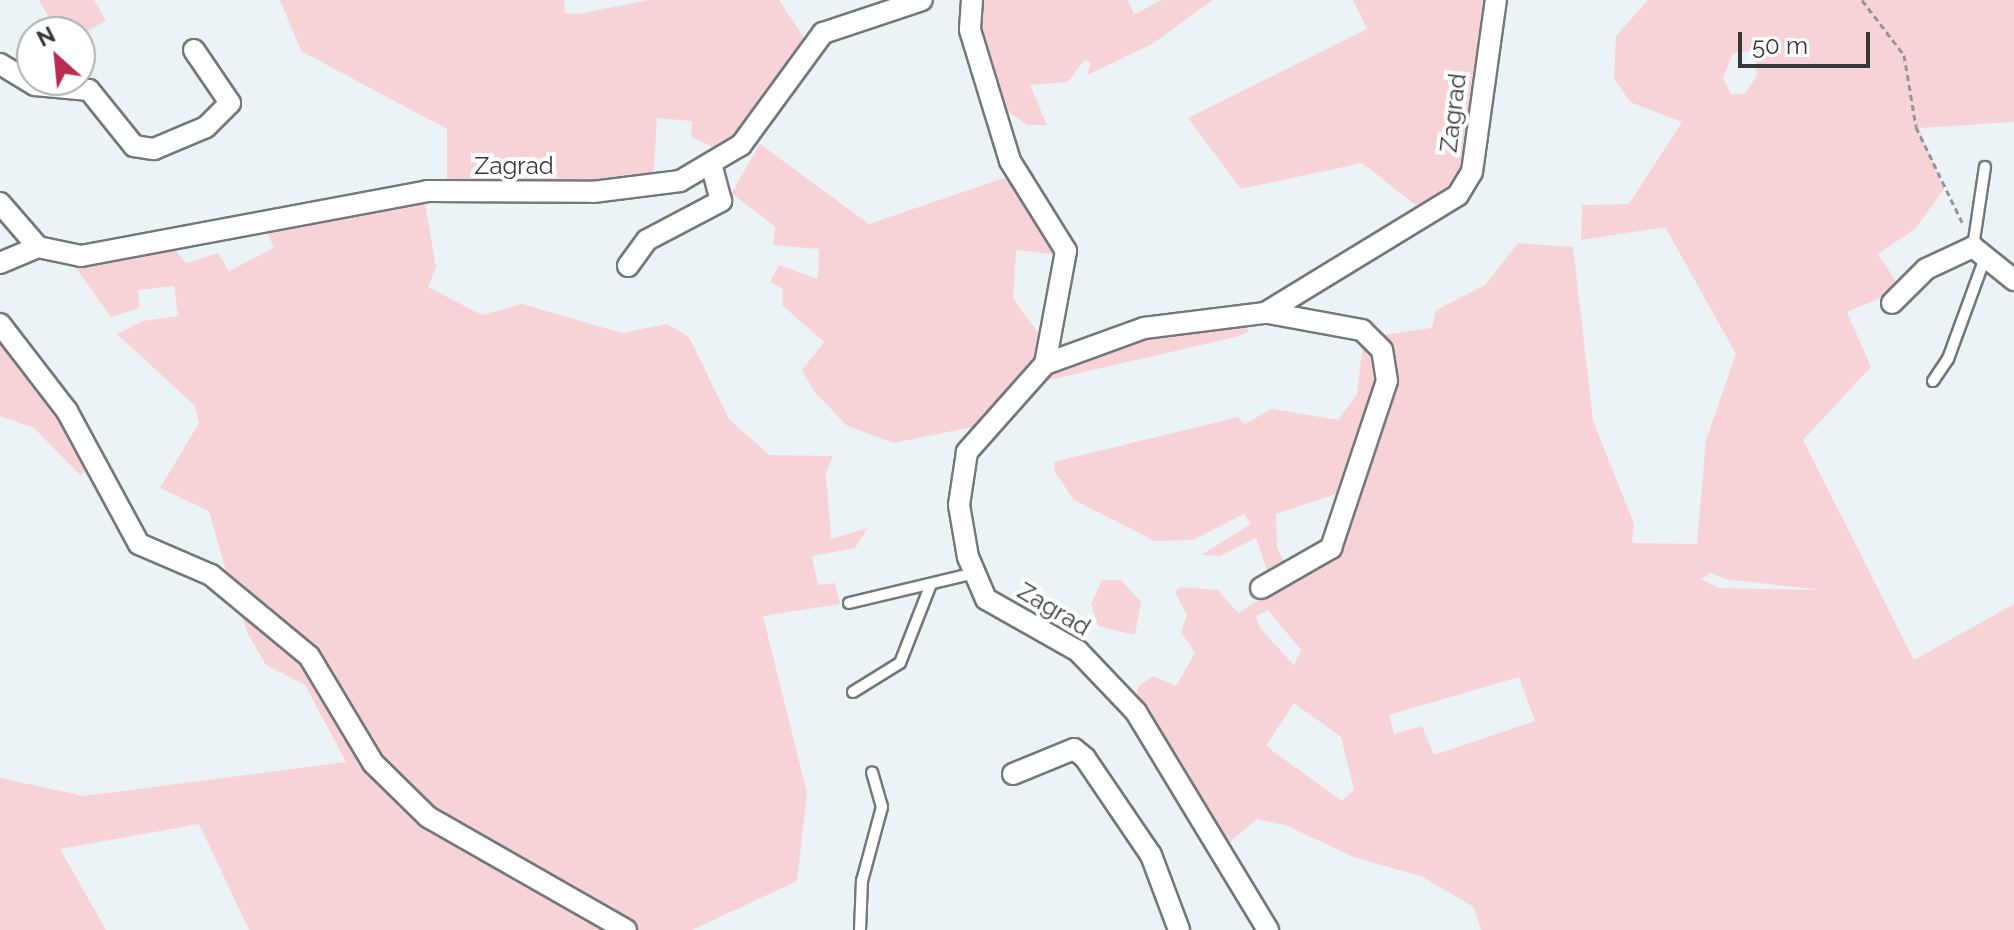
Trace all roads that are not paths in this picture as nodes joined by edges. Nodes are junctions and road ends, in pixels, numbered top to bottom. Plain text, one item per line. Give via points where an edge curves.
1 (922, 0) edge
2 (972, 0) edge
3 (1496, 0) edge
4 (194, 50) dead end
5 (0, 64) edge
6 (1985, 167) dead end
7 (712, 168) junction
8 (0, 203) edge
9 (38, 247) junction
10 (1979, 251) junction
11 (0, 263) edge
12 (628, 266) dead end
13 (2014, 280) edge
14 (1892, 303) dead end
15 (1265, 313) junction
16 (0, 324) edge
17 (1045, 364) junction
18 (1933, 381) dead end
19 (975, 573) junction
20 (931, 584) junction
21 (1261, 588) dead end
22 (849, 603) dead end
23 (853, 692) dead end
24 (872, 772) dead end
25 (1013, 774) dead end
26 (626, 930) edge
27 (860, 930) edge
28 (1179, 930) edge
29 (1268, 930) edge

1 - 7 street, Zagrad via 823,33 800,56 765,118
2 - 17 street via 970,30 1010,161 1066,251
3 - 15 street, Zagrad via 1472,172 1458,195
4 - 5 street via 230,103 206,127 154,149 134,146 89,90 35,85
6 - 10 lane
7 - 9 street, Zagrad via 650,189 427,191 81,256
7 - 12 street via 721,201 647,240
8 - 9 street
9 - 11 street
10 - 13 street
10 - 14 street via 1926,269
10 - 18 lane via 1948,359
15 - 17 street, Zagrad via 1144,328
15 - 21 street, Zagrad via 1362,330 1382,350 1387,381 1331,548
16 - 26 street via 67,411 139,544 211,575 309,656 373,763 428,817
17 - 19 street, Zagrad via 967,452 959,505
19 - 20 lane
19 - 29 street, Zagrad via 986,599 1078,651 1136,712
20 - 22 lane
20 - 23 lane via 900,663
24 - 27 lane via 882,807 862,881
25 - 28 street via 1074,749 1085,758 1151,855

